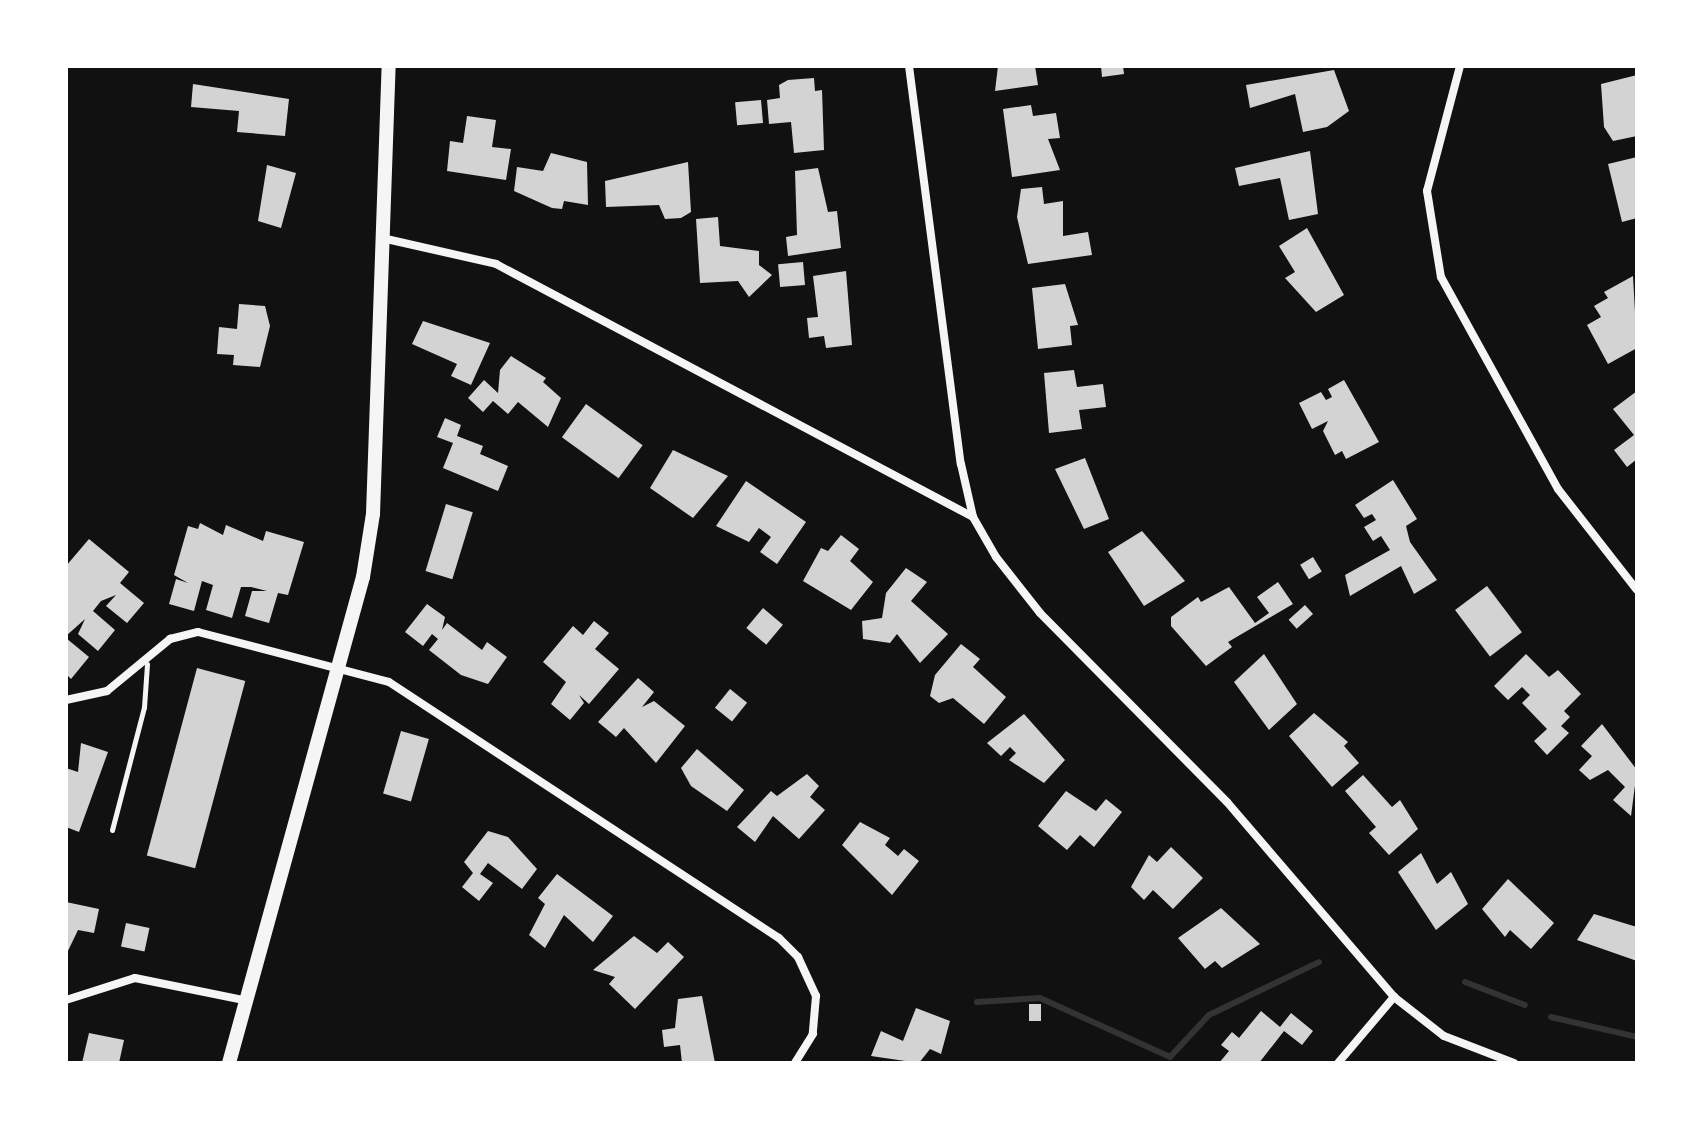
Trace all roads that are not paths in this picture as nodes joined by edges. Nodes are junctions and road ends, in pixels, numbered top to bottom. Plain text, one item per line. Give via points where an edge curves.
1 (389, 66) edge
2 (909, 66) edge
3 (1460, 66) edge
4 (381, 238) junction
5 (973, 517) junction
6 (1637, 590) edge
7 (147, 664) junction
8 (338, 665) junction
9 (66, 700) edge
10 (112, 830) dead end
11 (1394, 997) junction
12 (66, 1000) edge
13 (243, 1000) junction
14 (229, 1063) edge
15 (795, 1063) edge
16 (1338, 1063) edge
17 (1514, 1063) edge

1 - 4 street
2 - 5 street
3 - 6 street via 1427,191 1441,277 1558,489
4 - 5 street via 496,264
4 - 8 street via 375,499
5 - 11 street via 1040,613 1227,802
7 - 8 street via 170,639 198,632
7 - 9 street via 107,691
7 - 10 lane via 144,707
8 - 13 street
8 - 15 street via 421,699 779,938 798,957 816,996 813,1034
11 - 16 street
11 - 17 street via 1444,1036
12 - 13 street via 135,978
13 - 14 street

